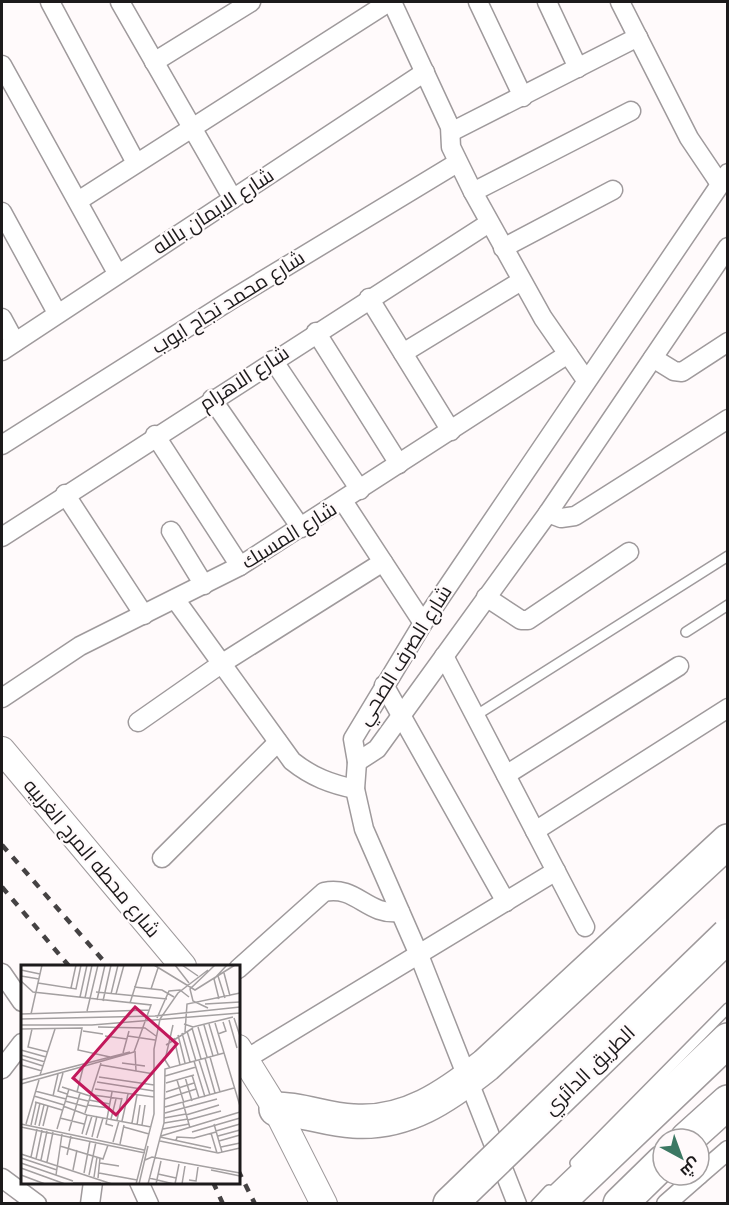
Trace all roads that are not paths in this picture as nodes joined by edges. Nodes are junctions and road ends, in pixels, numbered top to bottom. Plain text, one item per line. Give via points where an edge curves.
1 (50, 2) edge
2 (251, 2) edge
3 (390, 2) edge
4 (478, 2) edge
5 (547, 2) edge
6 (620, 2) edge
7 (128, 4) edge
8 (638, 37) junction
9 (154, 62) junction
10 (2, 65) edge
11 (578, 68) junction
12 (425, 72) junction
13 (523, 97) junction
14 (631, 111) dead end
15 (192, 128) junction
16 (451, 132) junction
17 (136, 163) junction
18 (457, 163) junction
19 (724, 178) edge
20 (613, 190) dead end
21 (473, 192) junction
22 (233, 199) junction
23 (78, 201) junction
24 (2, 212) edge
25 (489, 223) junction
26 (728, 247) edge
27 (503, 248) junction
28 (117, 273) junction
29 (521, 281) junction
30 (369, 298) junction
31 (57, 313) junction
32 (2, 318) edge
33 (316, 332) junction
34 (728, 342) edge
35 (8, 346) edge
36 (403, 353) junction
37 (568, 354) junction
38 (653, 358) junction
39 (273, 360) junction
40 (586, 380) junction
41 (212, 399) junction
42 (728, 420) edge
43 (451, 431) junction
44 (155, 435) junction
45 (2, 445) edge
46 (399, 464) junction
47 (360, 490) junction
48 (65, 494) junction
49 (343, 501) junction
50 (548, 513) junction
51 (301, 528) junction
52 (171, 531) dead end
53 (2, 537) edge
54 (629, 552) dead end
55 (728, 556) edge
56 (383, 562) junction
57 (240, 566) junction
58 (204, 585) junction
59 (486, 597) junction
60 (175, 599) junction
61 (728, 605) edge
62 (144, 615) junction
63 (423, 623) junction
64 (686, 632) dead end
65 (444, 656) junction
66 (221, 664) junction
67 (679, 666) dead end
68 (384, 685) junction
69 (2, 698) edge
70 (728, 708) edge
71 (475, 716) junction
72 (401, 717) junction
73 (138, 722) dead end
74 (278, 742) junction
75 (2, 750) edge
76 (357, 762) junction
77 (506, 775) junction
78 (356, 789) junction
79 (535, 831) junction
80 (728, 841) edge
81 (162, 858) dead end
82 (556, 871) junction
83 (506, 902) junction
84 (400, 912) junction
85 (585, 927) dead end
86 (728, 935) edge
87 (419, 955) junction
88 (182, 965) edge
89 (240, 967) edge
90 (2, 974) edge
91 (21, 1001) edge
92 (728, 1008) edge
93 (728, 1041) edge
94 (21, 1044) edge
95 (242, 1053) edge
96 (2, 1069) edge
97 (467, 1080) junction
98 (728, 1102) edge
99 (276, 1109) junction
100 (700, 1127) edge
101 (728, 1150) edge
102 (711, 1165) edge
103 (651, 1173) edge
104 (2, 1178) edge
105 (93, 1184) edge
106 (140, 1184) edge
107 (560, 1186) edge
108 (685, 1187) edge
109 (38, 1203) edge
110 (90, 1203) edge
111 (149, 1203) edge
112 (324, 1203) edge
113 (450, 1203) edge
114 (517, 1203) edge
115 (536, 1203) edge
116 (620, 1203) edge
117 (666, 1203) edge

1 - 17 street
2 - 9 street
3 - 12 street
3 - 15 street
4 - 13 street
5 - 11 street
6 - 8 street
7 - 9 street
8 - 11 street
8 - 19 street via 689,138
9 - 15 street
10 - 23 street
11 - 13 street
12 - 16 street
12 - 22 street, شارع الايمان بالله
13 - 16 street
14 - 21 street
15 - 17 street
15 - 22 street
16 - 18 street via 449,142
17 - 23 street
18 - 21 street
18 - 45 street, شارع محمد نجاح ايوب
19 - 40 street, شارع الصرف الصحي
20 - 27 street
21 - 25 street
22 - 28 street, شارع الايمان بالله
23 - 28 street
24 - 31 street
25 - 27 street
25 - 30 street, شارع الاهرام
26 - 38 street, شارع الصرف الصحي
27 - 29 street
28 - 31 street, شارع الايمان بالله
29 - 36 street
29 - 37 street
30 - 33 street, شارع الاهرام
30 - 36 street
31 - 35 street, شارع الايمان بالله
32 - 35 street
33 - 39 street, شارع الاهرام
33 - 46 street
34 - 38 street via 682,372
36 - 43 street
37 - 40 street
37 - 43 street, شارع المسبك
38 - 50 street, شارع الصرف الصحي
39 - 41 street, شارع الاهرام
39 - 47 street
40 - 63 street, شارع الصرف الصحي
41 - 44 street, شارع الاهرام
41 - 51 street
42 - 50 street via 575,516 561,518
43 - 46 street, شارع المسبك
44 - 48 street, شارع الاهرام
44 - 57 street
46 - 47 street, شارع المسبك
47 - 49 street, شارع المسبك
48 - 53 street, شارع الاهرام
48 - 62 street
49 - 51 street, شارع المسبك
49 - 56 street
50 - 59 street, شارع الصرف الصحي
51 - 57 street, شارع المسبك
52 - 58 street
54 - 59 street via 528,620 521,620
55 - 71 lane
56 - 63 street
56 - 66 street
57 - 58 street, شارع المسبك
58 - 60 street, شارع المسبك
59 - 65 street, شارع الصرف الصحي
60 - 62 street, شارع المسبك
60 - 66 street
61 - 64 lane
62 - 69 street, شارع المسبك via 80,646
63 - 68 street, شارع الصرف الصحي
65 - 71 street
65 - 72 street, شارع الصرف الصحي
66 - 73 street
66 - 74 street
67 - 77 street
68 - 72 street
68 - 76 street, شارع الصرف الصحي via 356,731 353,747
70 - 79 street
71 - 77 street
72 - 76 street, شارع الصرف الصحي via 377,749
72 - 83 street
74 - 78 street via 292,761 309,774 332,785
74 - 81 street
75 - 88 main road, شارع محطه المرج الغربيه
76 - 78 street
77 - 79 street
78 - 84 street via 364,829
79 - 82 street
80 - 97 highway
82 - 83 street
82 - 85 street
83 - 87 street
84 - 87 street
84 - 89 street via 374,910 343,891 324,892
86 - 113 highway, الطريق الدائري, bridge
87 - 95 street
87 - 97 street
90 - 91 street
92 - 107 lane via 573,1166
93 - 107 highway
94 - 96 street
95 - 99 main road
97 - 99 highway via 405,1116 381,1122 352,1122
97 - 114 street
98 - 100 highway
99 - 112 main road
101 - 102 street
103 - 116 highway
104 - 109 street
105 - 110 street
106 - 111 street
107 - 115 lane
108 - 117 street

